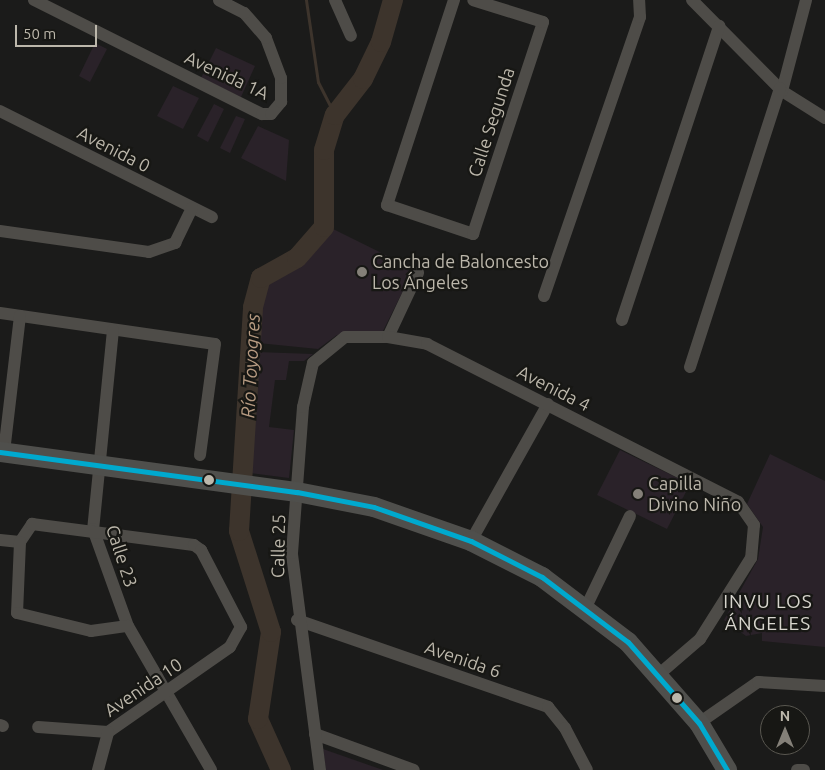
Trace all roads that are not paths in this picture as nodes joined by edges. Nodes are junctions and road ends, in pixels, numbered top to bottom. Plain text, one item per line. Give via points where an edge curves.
1 (34, 0) edge
2 (219, 0) edge
3 (335, 0) edge
4 (454, 0) edge
5 (473, 0) edge
6 (639, 0) edge
7 (692, 0) edge
8 (806, 0) edge
9 (718, 26) junction
10 (351, 36) dead end
11 (781, 89) junction
12 (0, 111) edge
13 (825, 118) edge
14 (192, 208) junction
15 (212, 217) dead end
16 (0, 231) edge
17 (418, 273) dead end
18 (544, 296) dead end
19 (0, 313) edge
20 (20, 316) junction
21 (622, 320) dead end
22 (113, 330) junction
23 (345, 337) joint
24 (388, 337) junction
25 (690, 367) dead end
26 (548, 404) junction
27 (2, 452) edge
28 (200, 455) dead end
29 (96, 465) junction
30 (297, 492) junction
31 (630, 516) dead end
32 (93, 529) junction
33 (0, 540) edge
34 (471, 541) junction
35 (20, 542) junction
36 (586, 607) junction
37 (297, 620) junction
38 (128, 626) junction
39 (657, 676) junction
40 (825, 686) edge
41 (170, 692) junction
42 (699, 723) junction
43 (38, 727) dead end
44 (108, 732) junction
45 (315, 734) junction
46 (98, 770) edge
47 (211, 770) edge
48 (320, 770) edge
49 (414, 770) edge
50 (587, 770) edge
51 (727, 770) edge
52 (797, 770) edge
53 (804, 770) edge

1 - 2 street, Avenida 1A via 262,114 271,114 281,102 281,78 266,38 244,13
3 - 10 street
4 - 5 street, Calle Segunda via 387,205 473,234 542,22
6 - 18 street via 640,17
7 - 9 street
8 - 11 street
9 - 11 street
9 - 21 street
11 - 13 street
11 - 25 street
12 - 14 street, Avenida 0
14 - 15 street, Avenida 0
14 - 16 street via 175,243 149,252
17 - 24 street
19 - 20 street
20 - 22 street
20 - 27 street
22 - 28 street via 215,344
22 - 29 street, Calle 23
23 - 24 street, Avenida 4
23 - 30 street, Calle 25 via 313,364 303,408
24 - 26 street, Avenida 4 via 427,344
26 - 34 street
26 - 39 street, Avenida 4 via 738,502 754,525 752,558 700,639
27 - 29 main road
29 - 30 main road
29 - 32 street, Calle 23
30 - 34 main road via 374,507
30 - 37 street, Calle 25 via 292,553
31 - 36 street
32 - 35 street via 32,524
32 - 38 street, Calle 23
32 - 41 street, Avenida 10 via 198,547 241,627 240,636 230,647
33 - 35 street
34 - 36 main road via 542,578
35 - 38 street via 14,608 22,616 91,631
36 - 39 main road
37 - 45 street, Calle 25
37 - 50 street, Avenida 6 via 548,708 565,728
38 - 41 street, Calle 23
39 - 42 main road
40 - 42 street via 758,682
41 - 44 street, Avenida 10
41 - 47 street, Calle 23
42 - 51 main road
43 - 44 street, Avenida 10
44 - 46 street
45 - 48 street, Calle 25
45 - 49 street
52 - 53 street

